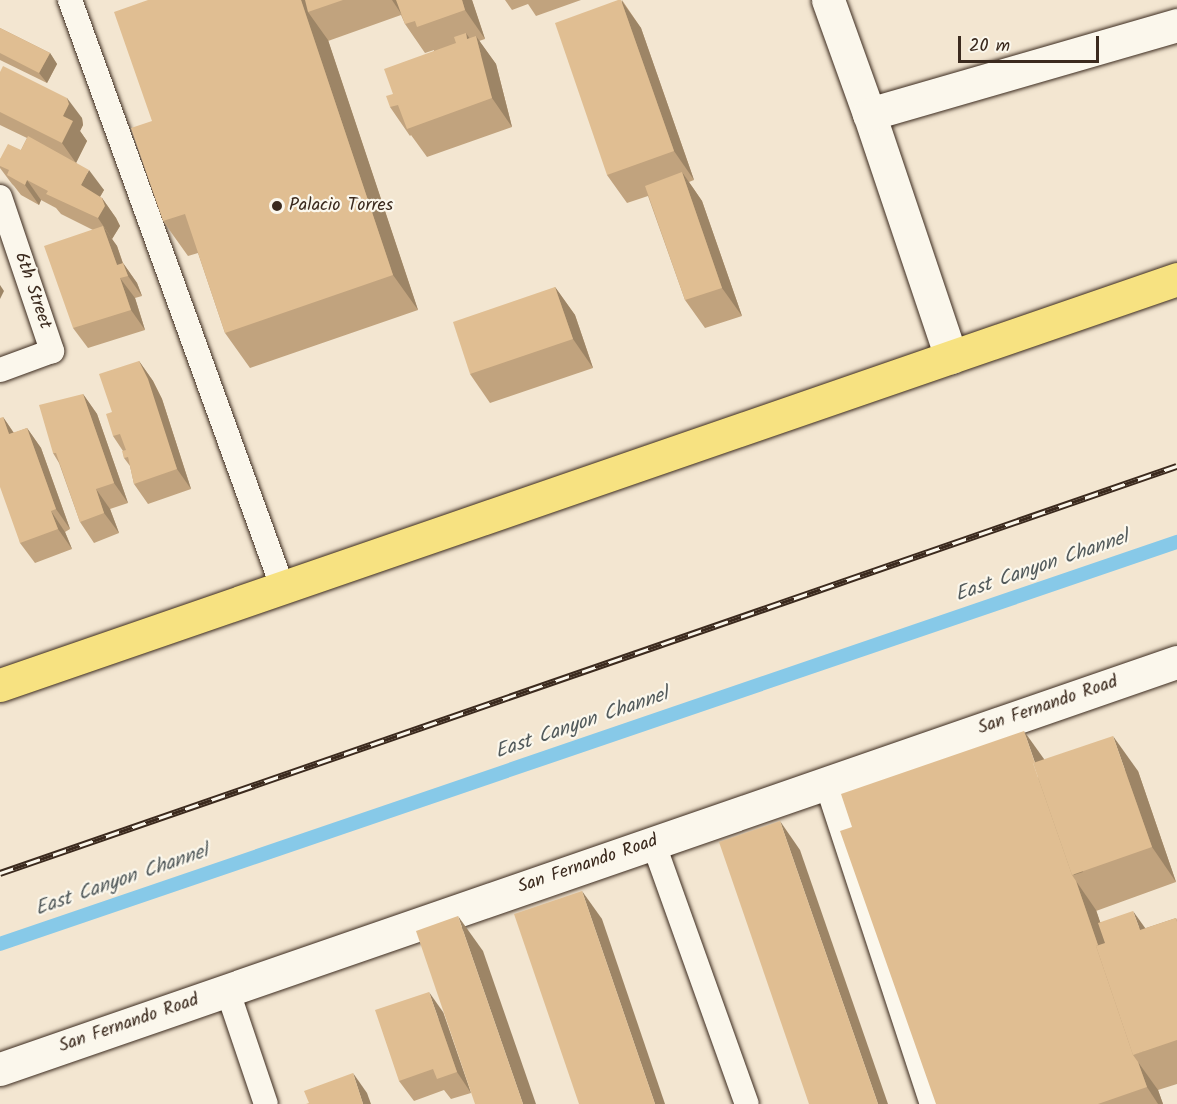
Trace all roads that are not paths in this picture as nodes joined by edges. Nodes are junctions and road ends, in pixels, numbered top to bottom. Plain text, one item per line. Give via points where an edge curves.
1 (70, 0) edge
2 (828, 0) edge
3 (1177, 24) edge
4 (869, 114) junction
5 (0, 197) edge
6 (1177, 279) edge
7 (951, 357) junction
8 (0, 370) edge
9 (282, 586) junction
10 (1177, 662) edge
11 (0, 685) edge
12 (826, 782) junction
13 (653, 842) junction
14 (227, 989) junction
15 (0, 1069) edge
16 (266, 1104) edge
17 (747, 1104) edge
18 (932, 1104) edge

1 - 9 lane
2 - 4 street
3 - 4 street
4 - 7 street
5 - 8 lane, 6th Street via 52,351
6 - 7 main road
7 - 9 main road
9 - 11 main road
10 - 12 street, San Fernando Road
12 - 13 street, San Fernando Road
12 - 18 lane
13 - 14 street, San Fernando Road
13 - 17 lane
14 - 15 street, San Fernando Road
14 - 16 lane

